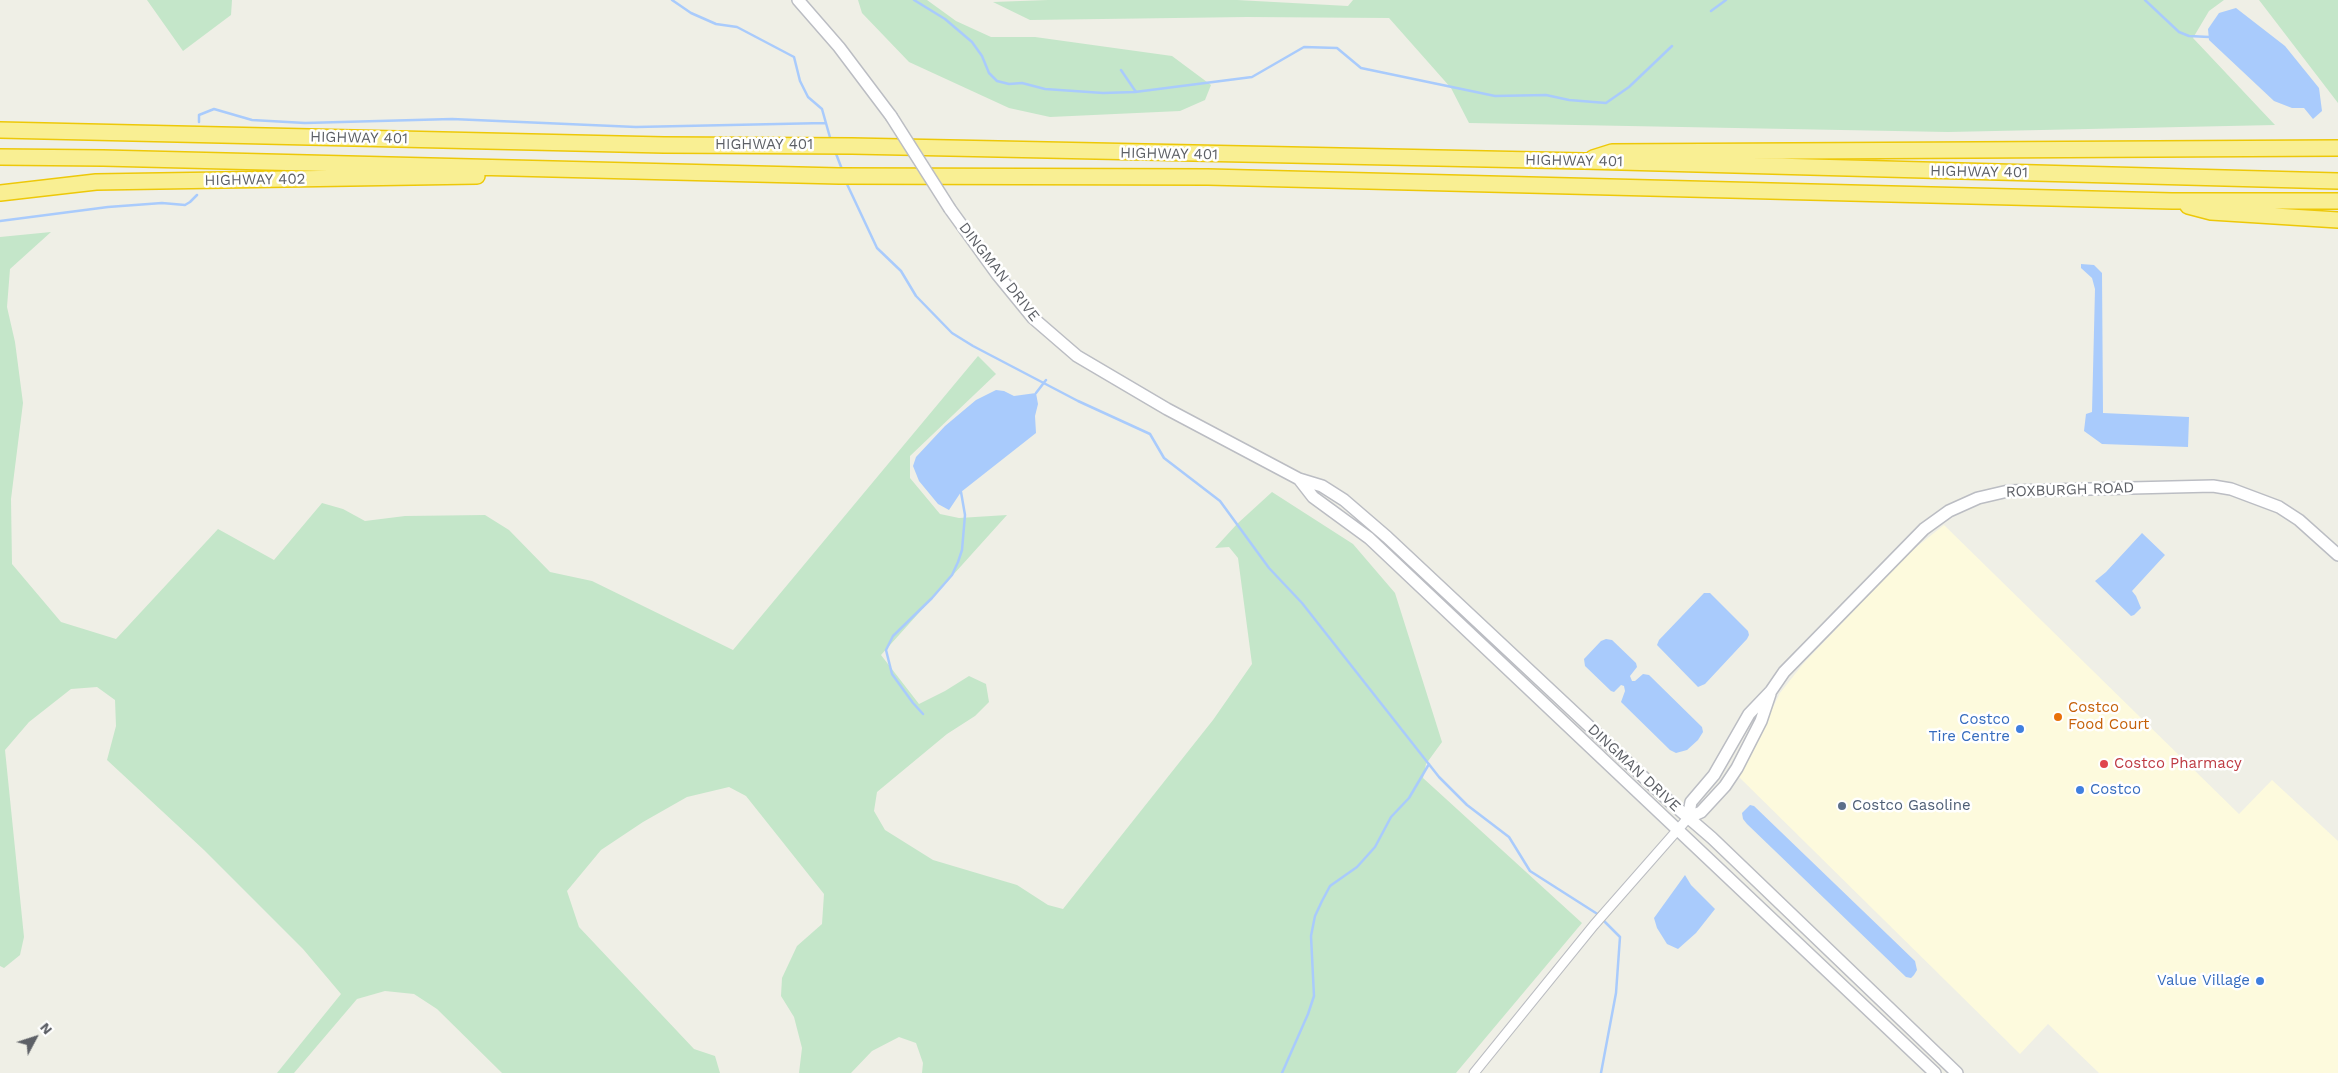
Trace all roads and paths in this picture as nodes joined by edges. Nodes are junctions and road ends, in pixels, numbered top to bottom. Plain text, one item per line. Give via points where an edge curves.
1 (798, 0) edge
2 (0, 130) edge
3 (2338, 148) edge
4 (0, 157) edge
5 (1584, 161) junction
6 (510, 168) junction
7 (2338, 180) edge
8 (0, 193) edge
9 (2172, 201) junction
10 (2338, 201) edge
11 (2338, 220) edge
12 (1299, 479) junction
13 (2338, 555) edge
14 (1771, 691) junction
15 (1688, 818) junction
16 (1678, 829) junction
17 (1474, 1073) edge
18 (1935, 1073) edge
19 (1956, 1073) edge

1 - 12 main road, DINGMAN DRIVE, bridge via 839,47 891,116 950,209 1033,318 1077,356 1167,409
2 - 5 highway, HIGHWAY 401
3 - 5 highway via 1612,152
4 - 6 highway, HIGHWAY 401
5 - 7 highway, HIGHWAY 401
6 - 8 highway, HIGHWAY 402 via 475,177 96,182
6 - 9 highway, HIGHWAY 401 via 839,176 1208,176
9 - 10 highway, HIGHWAY 401
9 - 11 highway via 2211,212
12 - 15 main road, DINGMAN DRIVE via 1322,486 1344,500 1387,537
12 - 16 main road, DINGMAN DRIVE via 1314,497 1369,538
13 - 14 main road, ROXBURGH ROAD via 2280,507 2231,489 2213,486 2008,491 1978,498 1950,511 1924,529 1784,672
14 - 15 main road, ROXBURGH ROAD via 1749,714 1714,775 1691,802
14 - 15 main road, ROXBURGH ROAD via 1761,721 1737,768 1701,812
15 - 16 street
15 - 19 main road, DINGMAN DRIVE
16 - 17 street via 1594,925
16 - 18 main road, DINGMAN DRIVE

